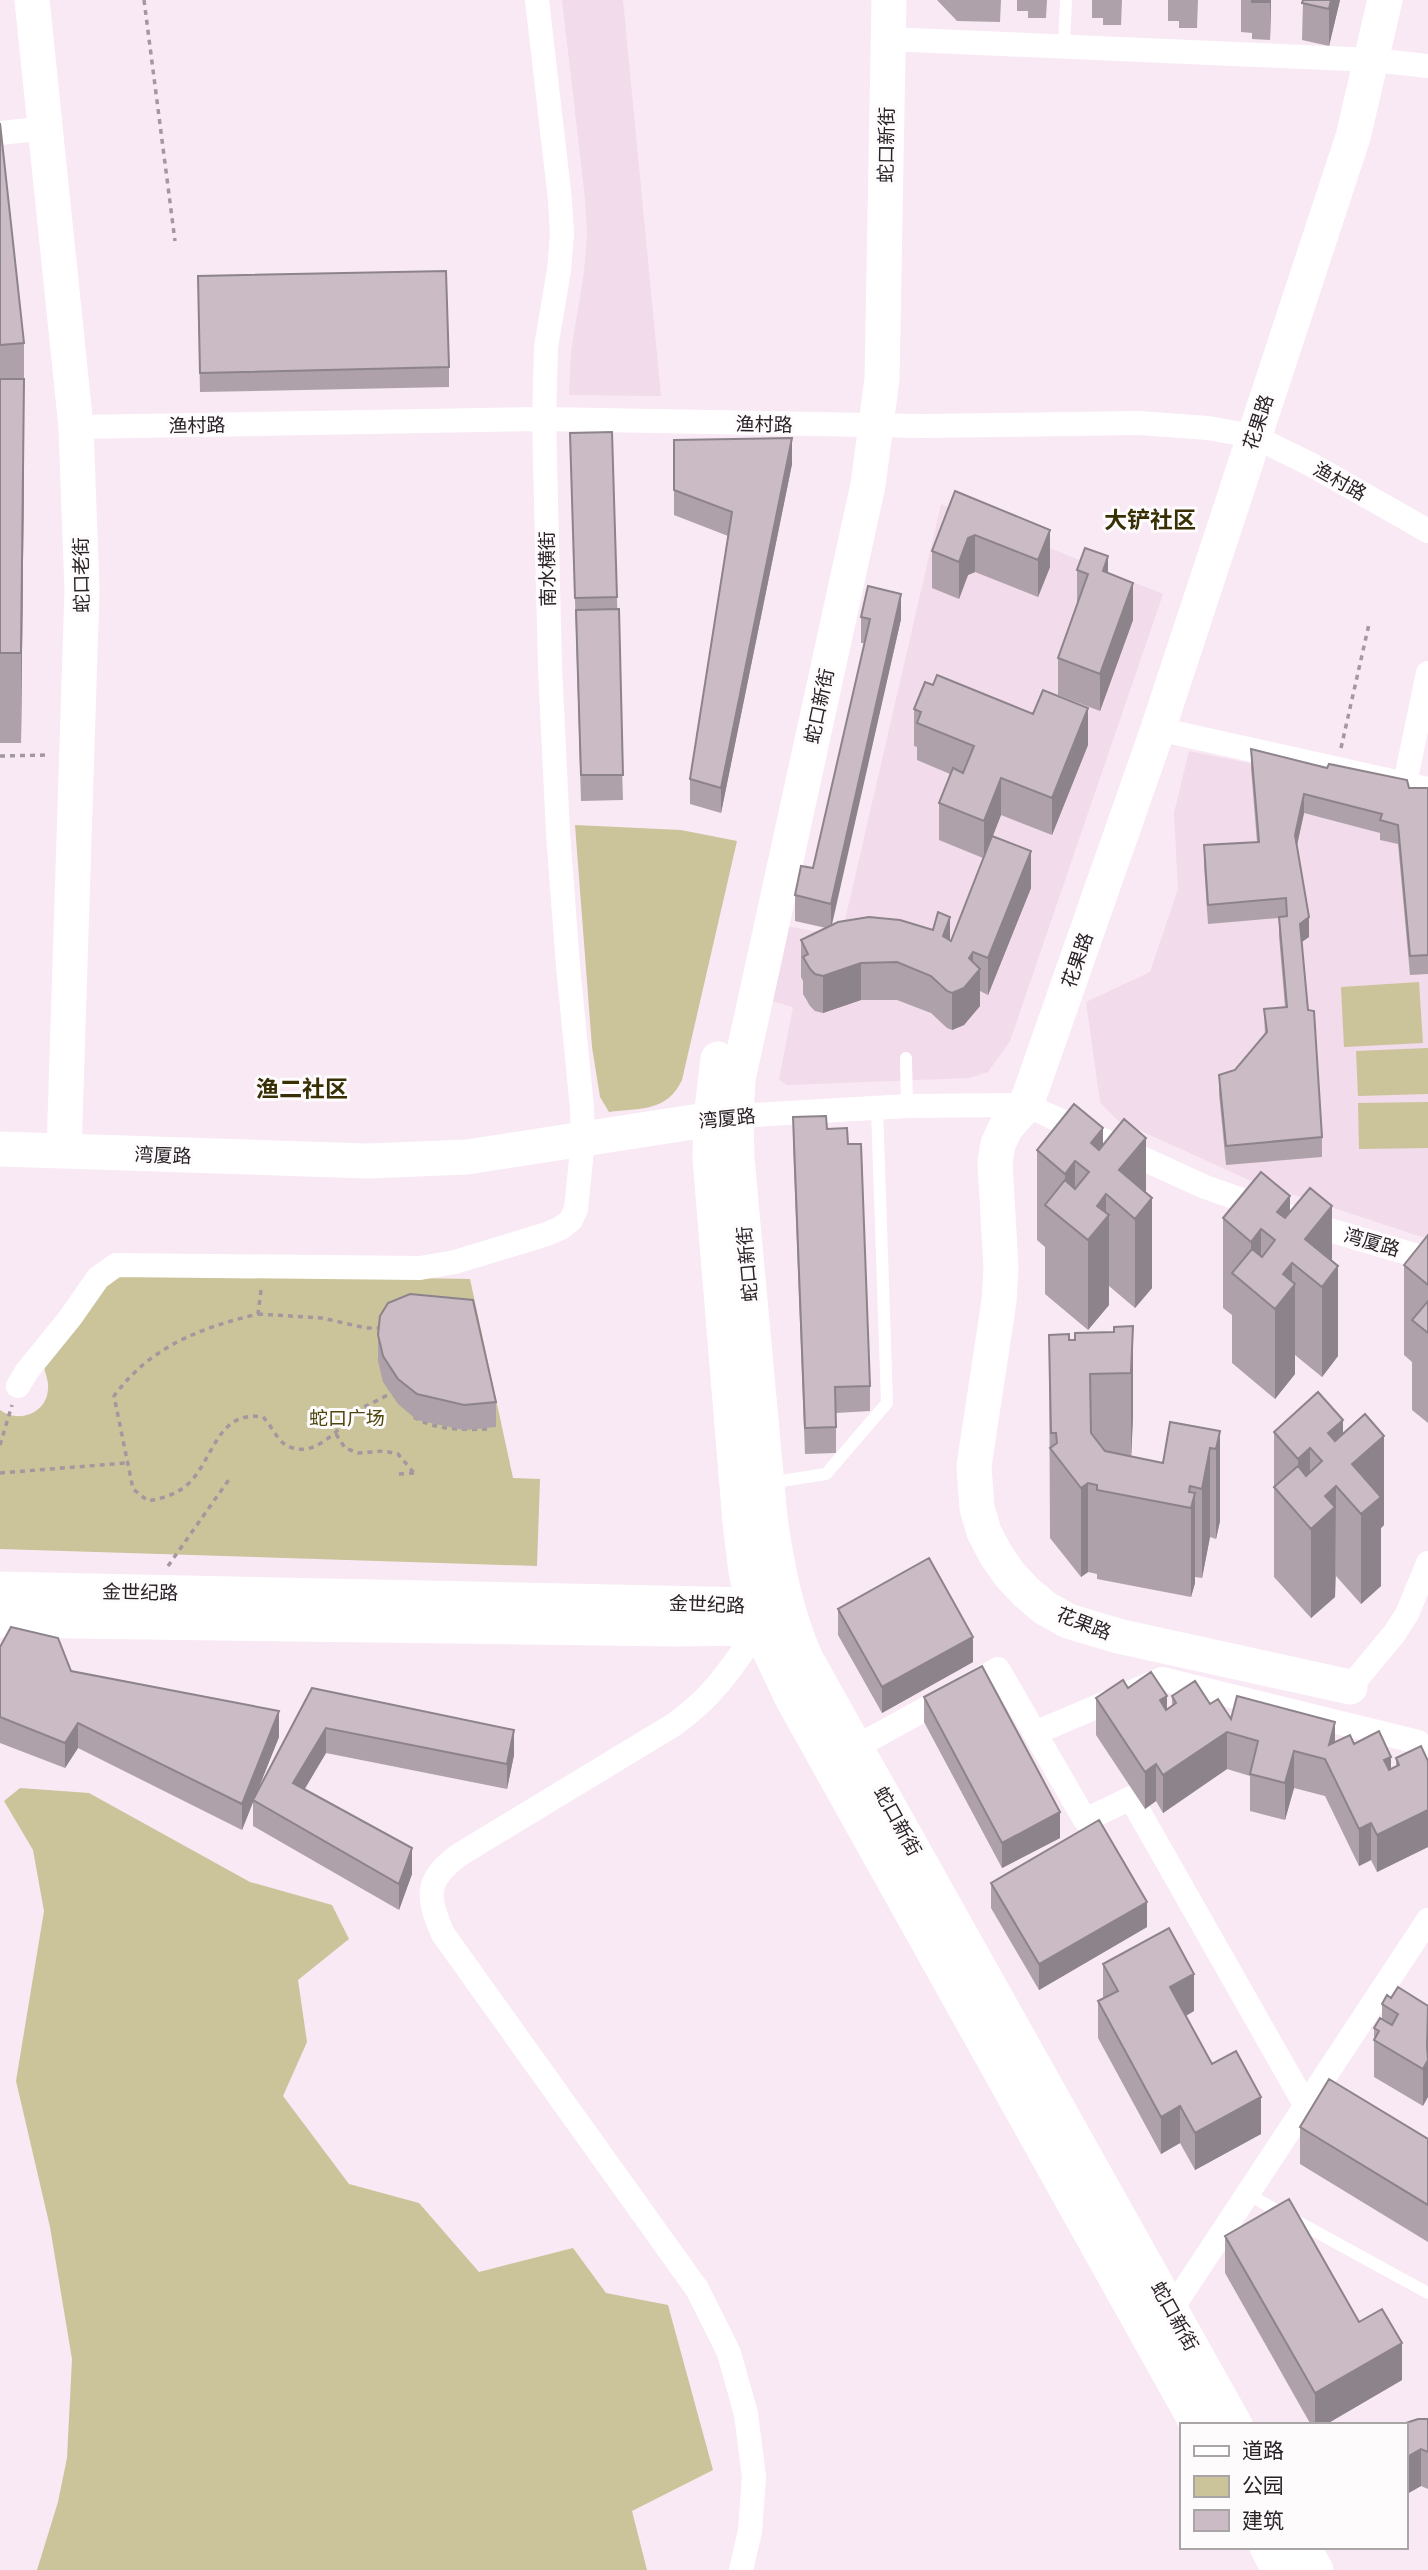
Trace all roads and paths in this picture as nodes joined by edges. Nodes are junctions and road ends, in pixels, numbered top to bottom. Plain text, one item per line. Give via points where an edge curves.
1 (32, 0) edge
2 (144, 0) edge
3 (537, 0) edge
4 (869, 0) edge
5 (889, 0) edge
6 (1066, 0) edge
7 (1385, 0) edge
8 (888, 38) junction
9 (1064, 46) junction
10 (1373, 60) junction
11 (1428, 66) edge
12 (47, 128) junction
13 (0, 133) edge
14 (175, 241) dead end
15 (544, 419) junction
16 (866, 426) junction
17 (76, 427) junction
18 (1253, 436) junction
19 (1428, 531) edge
20 (1369, 624) dead end
21 (1428, 673) edge
22 (1158, 729) junction
23 (79, 755) junction
24 (0, 756) edge
25 (1336, 767) junction
26 (1416, 786) edge
27 (906, 1058) dead end
28 (1026, 1105) junction
29 (907, 1107) junction
30 (877, 1108) junction
31 (723, 1117) junction
32 (583, 1140) junction
33 (0, 1149) edge
34 (64, 1151) junction
35 (1428, 1259) edge
36 (263, 1266) junction
37 (258, 1314) junction
38 (384, 1335) edge
39 (18, 1386) joint
40 (387, 1388) edge
41 (408, 1412) dead end
42 (487, 1429) dead end
43 (336, 1434) junction
44 (0, 1445) edge
45 (126, 1463) junction
46 (0, 1473) edge
47 (399, 1474) dead end
48 (230, 1478) dead end
49 (767, 1483) junction
50 (1428, 1563) edge
51 (166, 1592) junction
52 (1, 1612) edge
53 (767, 1617) junction
54 (1350, 1687) joint
55 (1035, 1733) junction
56 (856, 1746) junction
57 (1428, 1760) edge
58 (1428, 1920) edge
59 (1306, 2105) junction
60 (1247, 2194) junction
61 (1428, 2293) edge
62 (1171, 2310) junction
63 (1197, 2423) edge
64 (1234, 2423) edge
65 (1268, 2549) edge
66 (1304, 2549) edge
67 (741, 2570) edge
68 (1279, 2570) edge
69 (1316, 2570) edge

1 - 12 street, 蛇口老街
2 - 14 path
3 - 15 street, 南水横街 via 562,234 546,347
4 - 16 street, 蛇口新街
5 - 8 street, 蛇口新街
6 - 9 lane
7 - 10 street, 花果路
8 - 9 street
8 - 16 street, 蛇口新街 via 882,379
9 - 10 street
10 - 11 street
10 - 18 street, 花果路 via 1353,137
12 - 13 street
12 - 17 street, 蛇口老街
15 - 16 street, 渔村路
15 - 17 street, 渔村路
15 - 32 street, 南水横街 via 558,833
16 - 18 street, 渔村路 via 1139,423
16 - 31 street, 蛇口新街 via 868,485 740,1062
17 - 23 street, 蛇口老街 via 82,590
18 - 19 street, 渔村路 via 1312,464
18 - 22 street, 花果路
20 - 25 path
21 - 26 street
22 - 25 street
22 - 28 street, 花果路
23 - 24 path
23 - 34 street, 蛇口老街
25 - 26 street
27 - 29 lane
28 - 29 street, 湾厦路
28 - 35 street, 湾厦路 via 1205,1187
28 - 54 street, 花果路 via 1006,1127 995,1163 999,1301 974,1466 978,1508 996,1555 1027,1593 1068,1621
29 - 30 street, 湾厦路
30 - 31 street, 湾厦路
30 - 49 lane via 887,1403 826,1474
31 - 32 street, 湾厦路
31 - 49 street, 蛇口新街 via 737,1159
31 - 53 street, 蛇口新街 via 711,1179 721,1302 741,1529
32 - 34 street, 湾厦路 via 418,1161
32 - 36 street, 南水横街 via 576,1209 571,1220 547,1234 420,1268
33 - 34 street, 湾厦路
36 - 37 path
36 - 39 street, 南水横街 via 122,1264 110,1268
37 - 38 path via 388,1328
37 - 45 path via 194,1332 156,1354 124,1383 114,1396
39 - 44 path
40 - 43 path via 390,1394 358,1411
41 - 42 path via 417,1420 438,1425
43 - 45 path via 320,1444 295,1448 283,1443 263,1417 239,1417 225,1429 187,1484 172,1496 148,1501 133,1489
43 - 47 path via 345,1448 358,1453 398,1454 414,1473
45 - 46 path
48 - 51 path via 168,1563
49 - 53 street, 蛇口新街 via 777,1564
50 - 54 street via 1407,1614
51 - 52 street, 金世纪路
51 - 53 street, 金世纪路
52 - 53 street, 金世纪路 via 676,1629
53 - 56 street, 蛇口新街 via 806,1659
53 - 63 street, 蛇口新街 via 799,1710
53 - 67 street via 700,1706 459,1855 433,1880 430,1896 443,1934 696,2289 729,2353 746,2414 754,2477 750,2531
55 - 56 street via 998,1669
55 - 57 street via 1162,1679 1418,1742
55 - 59 street via 1085,1820 1131,1798
56 - 62 street, 蛇口新街
58 - 59 street
59 - 60 street
60 - 61 lane
60 - 62 street
62 - 64 street, 蛇口新街
65 - 68 street
66 - 69 street

